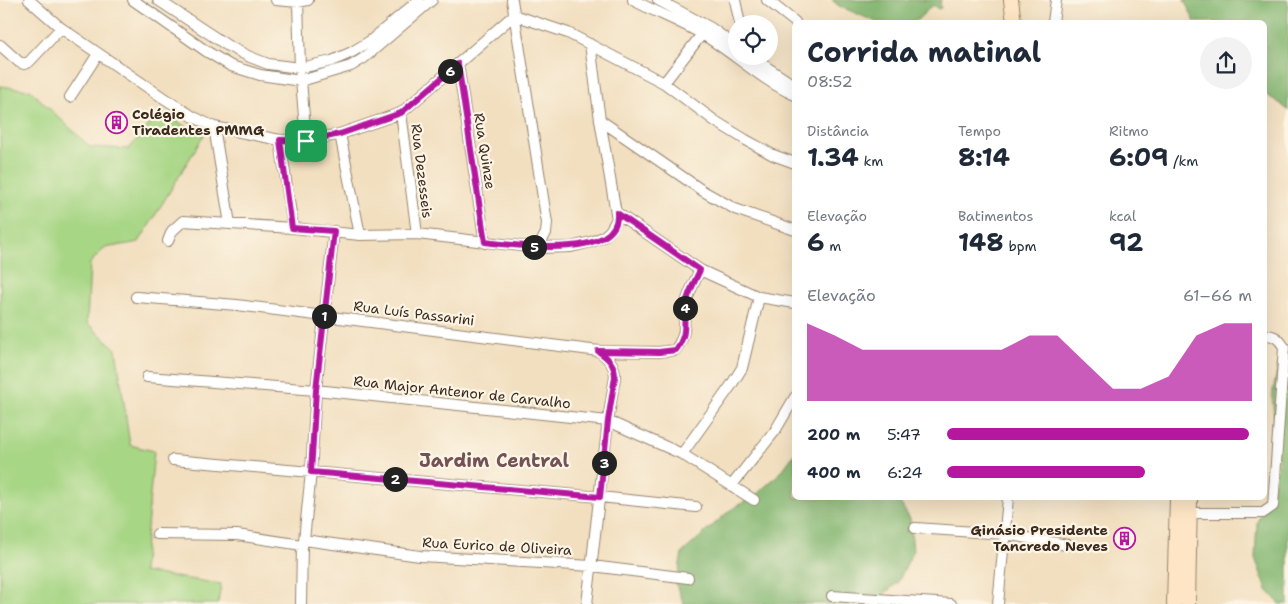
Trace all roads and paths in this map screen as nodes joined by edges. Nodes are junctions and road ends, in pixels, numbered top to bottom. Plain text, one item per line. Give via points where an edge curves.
1 (29, 0) edge
2 (133, 0) edge
3 (158, 0) edge
4 (276, 0) edge
5 (419, 0) edge
6 (432, 0) edge
7 (512, 0) edge
8 (633, 0) edge
9 (658, 0) edge
10 (735, 0) edge
11 (766, 0) edge
12 (1011, 0) edge
13 (1056, 0) edge
14 (303, 1) edge
15 (514, 15) junction
16 (738, 15) edge
17 (792, 20) edge
18 (1014, 20) edge
19 (1053, 20) edge
20 (61, 28) junction
21 (702, 34) junction
22 (728, 40) edge
23 (590, 44) junction
24 (0, 45) edge
25 (98, 54) junction
26 (458, 64) junction
27 (764, 65) edge
28 (300, 68) junction
29 (301, 82) junction
30 (664, 83) junction
31 (792, 84) edge
32 (792, 93) edge
33 (70, 97) dead end
34 (401, 113) junction
35 (600, 120) junction
36 (214, 127) junction
37 (340, 134) junction
38 (280, 140) junction
39 (306, 141) junction
40 (792, 162) edge
41 (617, 213) junction
42 (230, 224) junction
43 (292, 228) junction
44 (792, 229) edge
45 (334, 231) junction
46 (417, 234) junction
47 (360, 236) junction
48 (168, 241) dead end
49 (485, 242) junction
50 (538, 248) junction
51 (700, 270) junction
52 (136, 297) dead end
53 (759, 297) junction
54 (792, 302) edge
55 (324, 316) junction
56 (1267, 335) edge
57 (598, 351) junction
58 (147, 377) dead end
59 (316, 390) junction
60 (792, 402) edge
61 (608, 421) junction
62 (682, 454) junction
63 (173, 460) dead end
64 (311, 472) junction
65 (732, 485) junction
66 (600, 497) junction
67 (754, 500) dead end
68 (1008, 500) edge
69 (1177, 500) edge
70 (1190, 500) edge
71 (696, 507) dead end
72 (1191, 513) junction
73 (915, 528) dead end
74 (157, 534) dead end
75 (1005, 534) junction
76 (303, 542) junction
77 (1067, 545) dead end
78 (592, 566) junction
79 (688, 578) dead end
80 (832, 596) dead end
81 (301, 604) edge
82 (587, 604) edge
83 (951, 604) edge
84 (998, 604) edge
85 (1174, 604) edge
86 (1188, 604) edge

1 - 20 street
2 - 29 street via 231,66
3 - 28 street via 250,57 268,64
4 - 14 street
5 - 28 street via 352,52 332,61
6 - 29 street via 364,58 351,66
7 - 15 street
8 - 21 street
9 - 22 street
10 - 16 street
11 - 17 street
12 - 18 main road
13 - 19 street
14 - 28 street
15 - 23 street
15 - 26 street
15 - 50 street via 547,223
20 - 24 street via 24,64
20 - 25 street
21 - 30 street
21 - 32 street
23 - 30 street
23 - 35 street
25 - 33 street
25 - 36 street
26 - 34 street
26 - 49 street, Rua Quinze
27 - 31 street
28 - 29 street
29 - 39 street
30 - 40 street via 715,121 773,155
34 - 37 street
34 - 46 street, Rua Dezesseis
35 - 41 street
35 - 44 street via 702,191 735,209
36 - 38 street
36 - 42 street
37 - 39 street
37 - 47 street
38 - 39 street
38 - 43 street
41 - 50 street via 614,226 603,237 571,247
41 - 51 street
42 - 43 street
42 - 48 street via 183,222 172,231
43 - 45 street
45 - 47 street
45 - 55 street
46 - 47 street
46 - 49 street
49 - 50 street
51 - 53 street
51 - 57 street, Rua Luís Passarini via 685,306 686,323 676,350
52 - 55 street, Rua Luís Passarini
53 - 54 street
53 - 62 street via 742,368
55 - 57 street, Rua Luís Passarini
55 - 59 street
56 - 72 street via 1273,335 1284,347 1273,504 1263,513
57 - 61 street via 610,361 615,371
58 - 59 street, Rua Major Antenor de Carvalho
59 - 61 street, Rua Major Antenor de Carvalho
59 - 64 street
60 - 65 street via 775,431
61 - 62 street, Rua Major Antenor de Carvalho
61 - 66 street
62 - 65 street, Rua Major Antenor de Carvalho
63 - 64 street
64 - 66 street
64 - 76 street
65 - 67 street, Rua Major Antenor de Carvalho
66 - 71 street
66 - 78 street
68 - 75 street
69 - 85 main road
70 - 72 main road
72 - 86 main road
73 - 75 street
74 - 76 street, Rua Eurico de Oliveira via 237,535
75 - 77 street
75 - 84 street
76 - 78 street, Rua Eurico de Oliveira via 420,556
76 - 81 street
78 - 79 street, Rua Eurico de Oliveira
78 - 82 street
80 - 83 street

